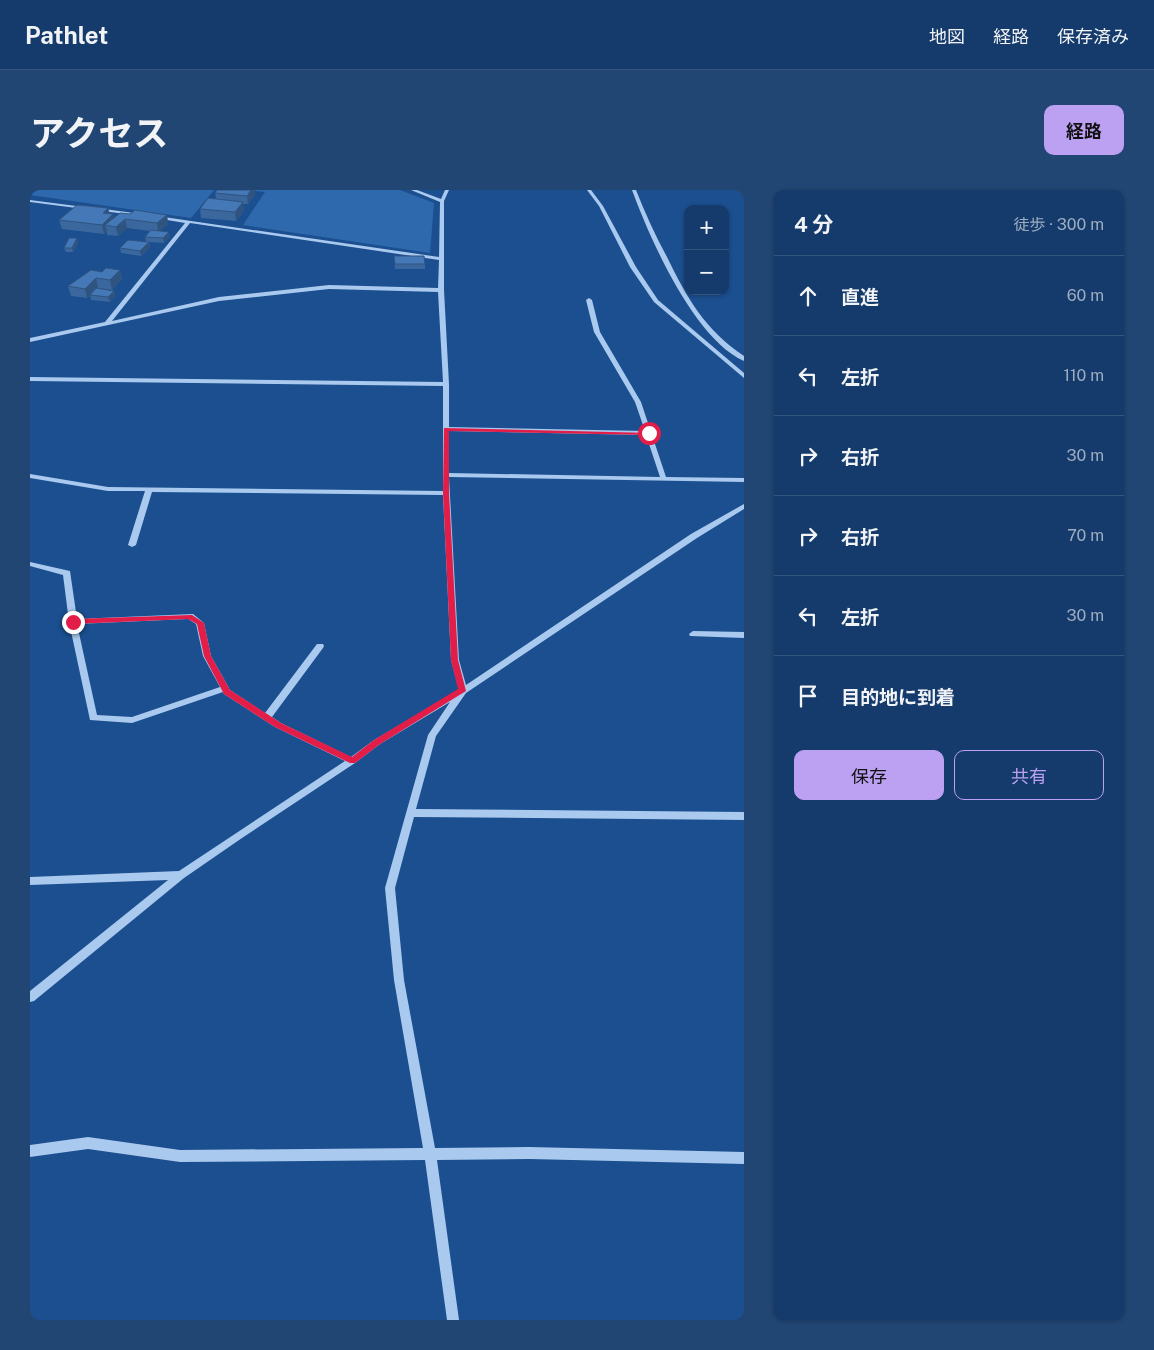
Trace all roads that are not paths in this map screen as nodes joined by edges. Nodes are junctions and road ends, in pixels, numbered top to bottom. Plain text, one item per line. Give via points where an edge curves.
1 (413, 190) edge
2 (447, 190) edge
3 (588, 190) edge
4 (634, 190) edge
5 (30, 200) edge
6 (442, 201) junction
7 (145, 216) edge
8 (154, 217) edge
9 (188, 222) junction
10 (441, 259) junction
11 (441, 290) junction
12 (589, 300) dead end
13 (108, 322) junction
14 (30, 340) edge
15 (744, 359) edge
16 (744, 376) edge
17 (30, 379) edge
18 (446, 384) junction
19 (446, 429) junction
20 (649, 433) junction
21 (446, 475) junction
22 (30, 476) edge
23 (663, 478) junction
24 (744, 480) edge
25 (149, 489) junction
26 (446, 493) junction
27 (744, 506) edge
28 (132, 545) dead end
29 (30, 564) edge
30 (73, 622) junction
31 (693, 634) dead end
32 (744, 634) edge
33 (320, 646) dead end
34 (225, 688) junction
35 (463, 691) junction
36 (266, 718) junction
37 (352, 761) junction
38 (410, 813) junction
39 (744, 816) edge
40 (181, 876) junction
41 (30, 881) edge
42 (30, 997) edge
43 (30, 1151) edge
44 (430, 1154) junction
45 (744, 1158) edge
46 (453, 1320) edge

1 - 6 street
2 - 6 street
3 - 16 street via 601,206 633,267 656,300
4 - 15 street via 642,214 693,314 710,333
5 - 7 street
6 - 10 street
8 - 9 street
9 - 10 street
9 - 13 street
10 - 11 street
11 - 13 street via 328,287 219,299
11 - 18 street
12 - 20 street via 597,332 638,402
13 - 14 street
17 - 18 street
18 - 19 street
19 - 20 street
19 - 21 street
20 - 23 street
21 - 23 street
21 - 26 street
22 - 25 street via 108,489
23 - 24 street
25 - 26 street
25 - 28 street
26 - 35 street via 455,660
27 - 35 street
29 - 30 street via 67,573
30 - 34 street via 190,616 200,623 208,656
30 - 34 street via 93,718 132,720
31 - 32 street
33 - 36 street
34 - 36 street
35 - 37 street via 377,742
35 - 38 street via 432,735
36 - 37 street
37 - 40 street
38 - 39 street
38 - 44 street via 390,888 399,980
40 - 41 street
40 - 42 street
43 - 44 street via 88,1143 180,1156
44 - 45 street
44 - 46 street

